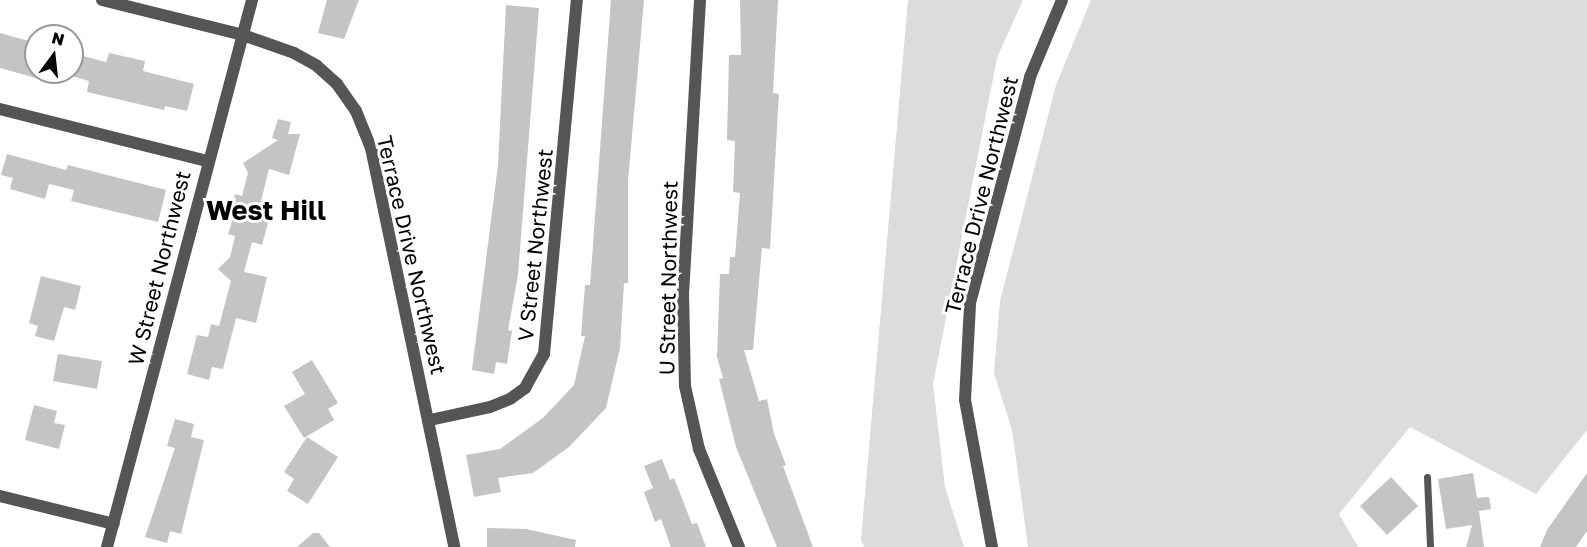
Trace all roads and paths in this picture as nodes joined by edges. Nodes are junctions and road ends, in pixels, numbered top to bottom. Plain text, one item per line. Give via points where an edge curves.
1 (102, 0) edge
2 (252, 0) edge
3 (578, 0) edge
4 (700, 0) edge
5 (1062, 0) edge
6 (243, 35) junction
7 (0, 109) edge
8 (207, 161) junction
9 (430, 420) junction
10 (1427, 477) dead end
11 (0, 496) edge
12 (114, 524) junction
13 (107, 547) edge
14 (454, 547) edge
15 (739, 547) edge
16 (992, 547) edge
17 (1430, 547) edge

1 - 6 street, Terrace Drive Northwest
2 - 6 street, W Street Northwest
3 - 9 street, V Street Northwest via 544,354 525,388 510,399
4 - 15 street, U Street Northwest via 683,291 685,386 699,449
5 - 16 street, Terrace Drive Northwest via 1030,77 970,303 965,400
6 - 8 street, W Street Northwest
6 - 9 street, Terrace Drive Northwest via 294,52 317,66 337,84 356,111 371,148
7 - 8 street
8 - 12 street, W Street Northwest
9 - 14 street, Terrace Drive Northwest
10 - 17 lane
11 - 12 street
12 - 13 street, W Street Northwest

